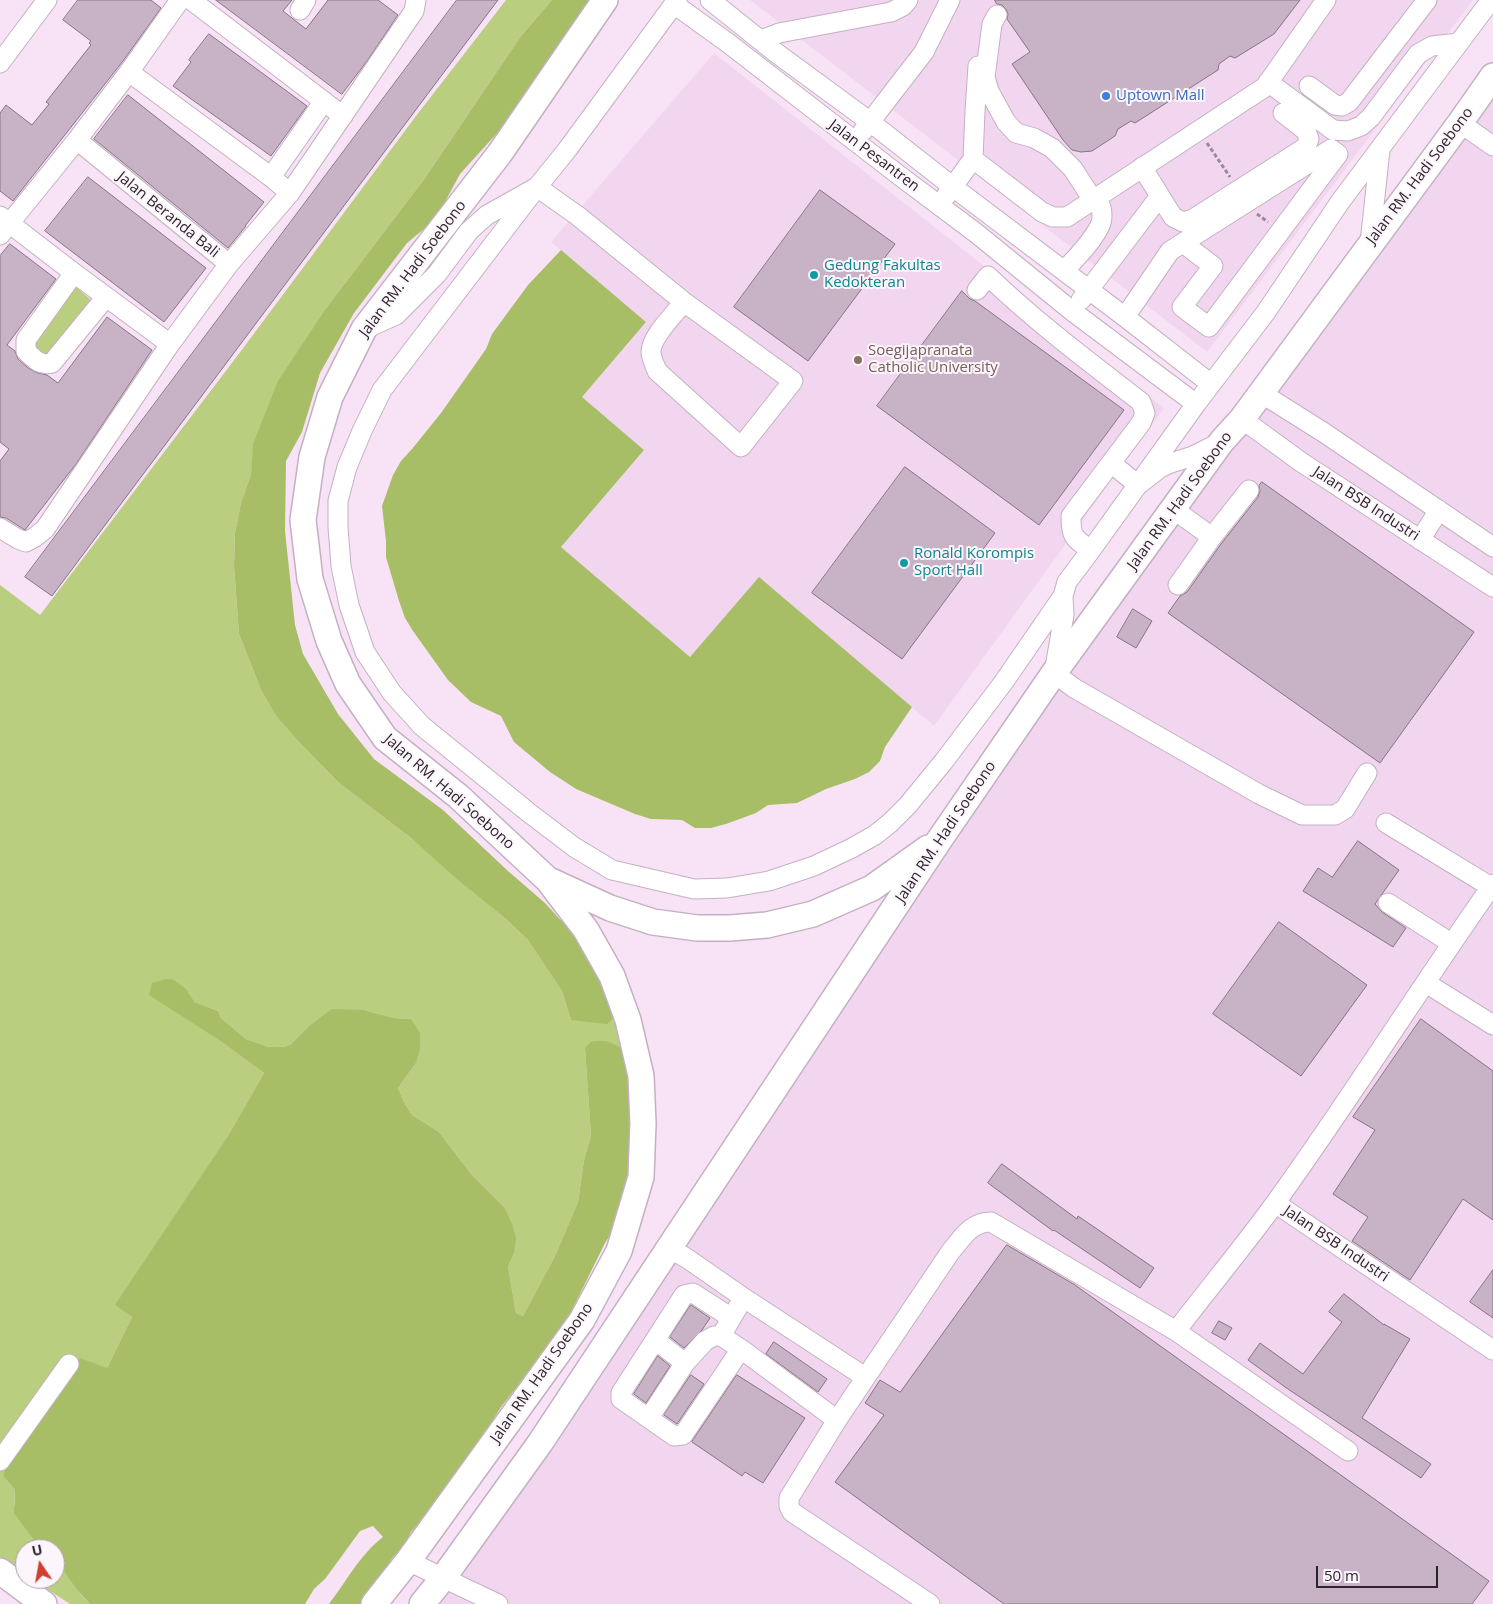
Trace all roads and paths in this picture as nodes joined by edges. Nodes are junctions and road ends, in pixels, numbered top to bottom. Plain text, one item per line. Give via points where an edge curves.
1 (47, 0) edge
2 (180, 0) edge
3 (191, 0) edge
4 (416, 0) edge
5 (605, 0) edge
6 (710, 0) edge
7 (908, 0) edge
8 (950, 0) edge
9 (1326, 0) edge
10 (1426, 0) edge
11 (1491, 0) edge
12 (675, 2) edge
13 (761, 40) junction
14 (1459, 43) junction
15 (0, 62) edge
16 (129, 72) junction
17 (1493, 76) edge
18 (1268, 82) junction
19 (1309, 86) dead end
20 (324, 101) junction
21 (1283, 113) dead end
22 (343, 116) junction
23 (869, 122) junction
24 (1460, 123) junction
25 (77, 140) junction
26 (855, 142) junction
27 (1493, 146) edge
28 (1380, 149) junction
29 (973, 159) junction
30 (1142, 167) junction
31 (271, 177) junction
32 (536, 187) junction
33 (952, 187) junction
34 (290, 193) junction
35 (1160, 196) junction
36 (1097, 203) junction
37 (939, 205) junction
38 (3, 225) edge
39 (1370, 243) junction
40 (1182, 244) junction
41 (229, 264) junction
42 (1064, 271) junction
43 (74, 274) junction
44 (1088, 289) junction
45 (977, 290) dead end
46 (106, 297) junction
47 (684, 302) junction
48 (1072, 311) junction
49 (1125, 317) junction
50 (364, 329) junction
51 (170, 344) junction
52 (1210, 384) junction
53 (1260, 393) junction
54 (1196, 404) junction
55 (1242, 419) junction
56 (1222, 441) junction
57 (1111, 463) junction
58 (1138, 485) junction
59 (1249, 490) dead end
60 (1173, 509) junction
61 (1439, 510) junction
62 (0, 528) edge
63 (1212, 537) junction
64 (1420, 540) junction
65 (1493, 547) edge
66 (1091, 550) junction
67 (1178, 586) dead end
68 (1493, 587) edge
69 (1064, 596) junction
70 (1054, 673) junction
71 (1367, 773) dead end
72 (1386, 824) dead end
73 (940, 839) junction
74 (548, 880) junction
75 (1492, 886) edge
76 (1388, 903) dead end
77 (1451, 943) junction
78 (1426, 983) junction
79 (1493, 1025) edge
80 (1275, 1203) junction
81 (669, 1248) junction
82 (744, 1298) junction
83 (730, 1317) junction
84 (1176, 1331) junction
85 (721, 1336) junction
86 (655, 1340) junction
87 (741, 1349) junction
88 (1493, 1350) edge
89 (685, 1363) junction
90 (69, 1364) dead end
91 (865, 1377) junction
92 (649, 1418) junction
93 (837, 1420) junction
94 (1348, 1451) dead end
95 (0, 1461) edge
96 (408, 1561) junction
97 (0, 1571) edge
98 (443, 1578) junction
99 (44, 1604) edge
100 (374, 1604) edge
101 (422, 1604) edge
102 (498, 1604) edge
103 (930, 1604) edge

1 - 15 street
2 - 16 street
3 - 20 street
4 - 22 street via 414,12
5 - 50 main road, Jalan RM. Hadi Soebono via 500,154
6 - 13 street, Jalan Pesantren
7 - 13 street via 891,12 779,33
8 - 23 street via 924,52
9 - 18 street
10 - 19 street via 1349,102 1335,105
11 - 14 street
12 - 26 street, Jalan Pesantren
12 - 32 street via 567,150
13 - 23 street, Jalan Pesantren
14 - 18 street via 1432,46 1418,54 1370,117 1361,126 1348,131 1334,130
14 - 28 street
16 - 25 street
16 - 31 street
17 - 24 main road, Jalan RM. Hadi Soebono
18 - 30 street
20 - 22 street
20 - 31 street
21 - 35 street via 1306,131 1309,139 1306,147 1193,219 1183,222 1173,217
22 - 34 street
23 - 26 street
23 - 33 street, Jalan Pesantren
24 - 27 street
24 - 39 main road, Jalan RM. Hadi Soebono
25 - 38 street
25 - 41 street, Jalan Beranda Bali
26 - 37 street, Jalan Pesantren
28 - 39 street
28 - 52 street via 1266,312
29 - 33 street
29 - 36 street via 1053,217 1067,217
29 - 36 street via 981,22 994,11 985,77 1006,122 1016,133 1052,148 1073,169
30 - 35 street
30 - 36 street
31 - 34 street
32 - 47 street via 578,216
32 - 50 street via 487,215 469,231 437,274 396,315
32 - 69 street via 382,390 347,467 338,501 341,566 349,604 366,652 392,693 422,726 528,812 574,847 612,870 694,889 727,888 768,881 814,866 875,835 908,805 1003,683
33 - 37 street
33 - 42 street, Jalan Pesantren
34 - 41 street
35 - 44 street
36 - 42 street via 1103,216 1101,224
37 - 48 street, Jalan Pesantren
38 - 43 street
39 - 53 main road, Jalan RM. Hadi Soebono
40 - 40 street via 1213,266 1182,306 1209,327 1338,154 1331,149
40 - 49 street via 1170,251
41 - 51 street, Jalan Beranda Bali
42 - 44 street, Jalan Pesantren
43 - 46 street
43 - 46 street via 26,340 26,350 36,361 52,363
44 - 48 street
44 - 49 street, Jalan Pesantren
45 - 57 street via 988,276 1043,326 1142,402 1145,413 1141,423
46 - 51 street
47 - 47 street via 653,344 651,353 657,371 741,447 793,381
48 - 54 street, Jalan Pesantren
49 - 52 street, Jalan Pesantren
50 - 74 main road, Jalan RM. Hadi Soebono via 330,396 312,458 303,520 310,579 329,641 348,684 385,738 458,796
51 - 62 street, Jalan Beranda Bali via 45,529 26,542
52 - 54 street
53 - 55 main road, Jalan RM. Hadi Soebono
53 - 61 street
54 - 58 street
55 - 56 main road, Jalan RM. Hadi Soebono
55 - 64 street, Jalan BSB Industri
56 - 58 street via 1160,468
56 - 60 main road, Jalan RM. Hadi Soebono
57 - 58 street
57 - 66 street via 1071,516 1074,538
58 - 66 street
59 - 63 street
60 - 63 street
60 - 70 main road, Jalan RM. Hadi Soebono
61 - 64 street
61 - 65 street
63 - 67 street
64 - 68 street, Jalan BSB Industri
66 - 69 street via 1067,582
69 - 70 street
70 - 71 street via 1090,698 1302,815 1334,814 1345,809
70 - 73 main road, Jalan RM. Hadi Soebono
72 - 75 street
73 - 74 main road via 872,888 813,914 767,925 697,928 653,922 610,908
73 - 81 main road, Jalan RM. Hadi Soebono
74 - 96 main road, Jalan RM. Hadi Soebono via 586,930 612,976 628,1020 641,1076 641,1176 619,1250 582,1320
75 - 77 street, Jalan BSB Industri
76 - 77 street
77 - 78 street, Jalan BSB Industri
78 - 79 street
78 - 80 street, Jalan BSB Industri
80 - 84 street
80 - 88 street, Jalan BSB Industri
81 - 82 street
81 - 98 main road, Jalan RM. Hadi Soebono via 540,1443
82 - 83 street
82 - 91 street
83 - 85 street
83 - 86 street via 693,1293 687,1294
84 - 91 street via 1000,1226 981,1222 971,1228 951,1251
84 - 94 street
85 - 87 street
85 - 89 street via 705,1341
86 - 89 street
86 - 92 street via 620,1396
87 - 92 street via 683,1435 674,1436
87 - 93 street
89 - 92 street
90 - 95 street
91 - 93 street
93 - 103 street via 788,1498 792,1512
96 - 98 street
96 - 100 main road, Jalan RM. Hadi Soebono
97 - 99 main road
98 - 101 main road, Jalan RM. Hadi Soebono
98 - 102 street

